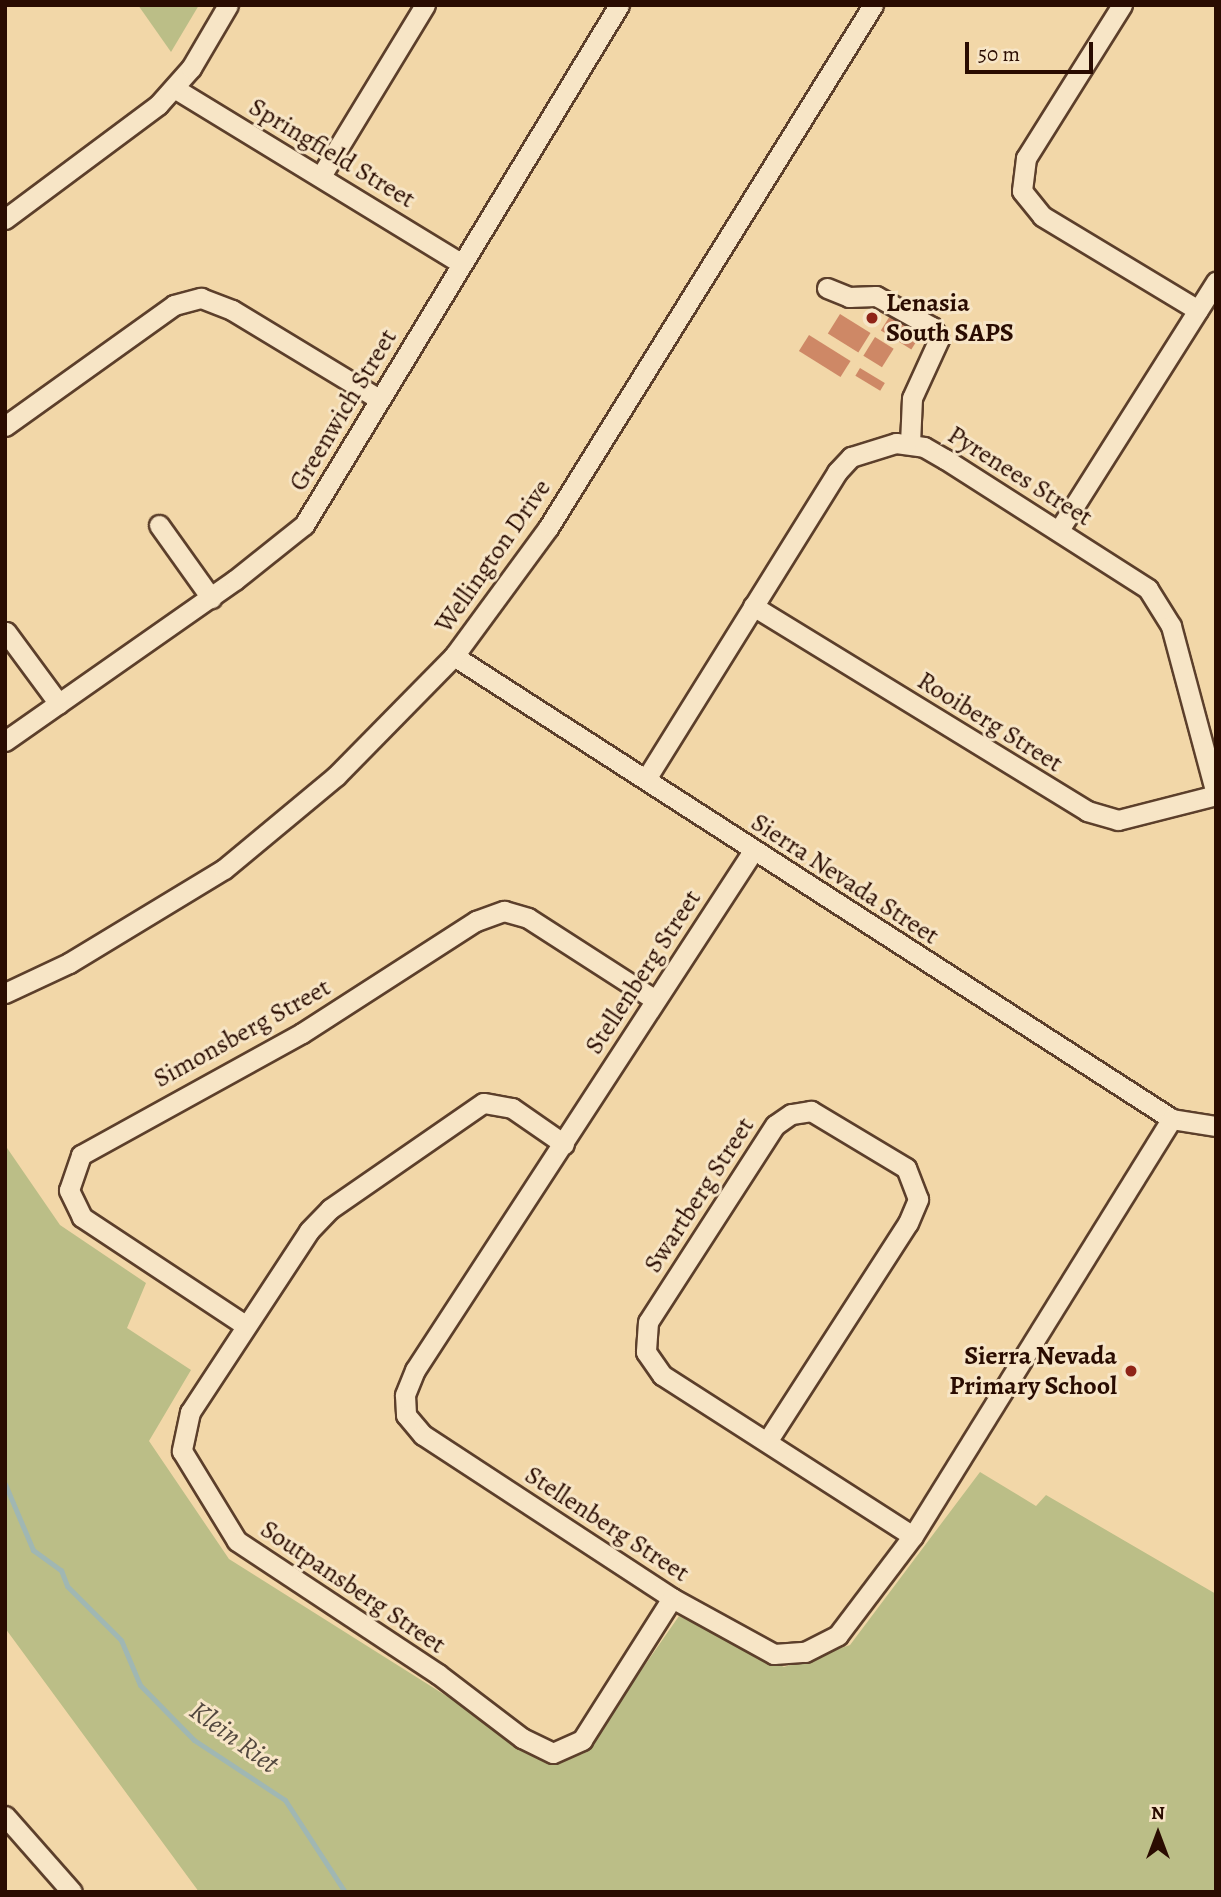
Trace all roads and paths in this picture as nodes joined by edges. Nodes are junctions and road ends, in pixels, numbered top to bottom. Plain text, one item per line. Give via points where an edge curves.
1 (228, 5) edge
2 (425, 5) edge
3 (618, 5) edge
4 (873, 5) edge
5 (1122, 5) edge
6 (174, 88) junction
7 (321, 176) junction
8 (5, 219) edge
9 (461, 263) junction
10 (1216, 282) edge
11 (827, 288) dead end
12 (1198, 310) junction
13 (379, 399) junction
14 (5, 426) edge
15 (910, 444) junction
16 (159, 525) dead end
17 (1059, 530) junction
18 (211, 598) junction
19 (753, 606) junction
20 (6, 632) edge
21 (454, 656) junction
22 (59, 704) junction
23 (5, 741) edge
24 (646, 779) junction
25 (1216, 794) edge
26 (753, 852) junction
27 (5, 993) edge
28 (655, 1000) junction
29 (1172, 1119) junction
30 (1216, 1126) edge
31 (564, 1144) junction
32 (245, 1325) junction
33 (768, 1440) junction
34 (913, 1536) junction
35 (672, 1598) junction
36 (5, 1816) edge
37 (72, 1892) edge

1 - 6 street
2 - 7 street
3 - 9 street, Greenwich Street
4 - 21 street, Wellington Drive via 548,528
5 - 12 street via 1026,158 1022,191 1042,216
6 - 7 street, Springfield Street
6 - 8 street
7 - 9 street, Springfield Street
9 - 13 street, Greenwich Street
10 - 12 street
11 - 15 street via 849,297 876,296 932,327 939,339 912,398
12 - 17 street
13 - 14 street via 232,310 201,298 174,305
13 - 18 street, Greenwich Street via 304,525
15 - 17 street, Pyrenees Street via 945,459
15 - 19 street, Pyrenees Street via 886,445 851,457
16 - 18 street
17 - 25 street, Pyrenees Street via 1148,589 1160,606 1171,626
18 - 22 street, Greenwich Street
19 - 24 street, Pyrenees Street
19 - 25 street, Rooiberg Street via 1095,815 1136,817
20 - 22 street
21 - 24 street, Sierra Nevada Street
21 - 27 street, Wellington Drive via 336,776 224,869 102,944
22 - 23 street, Greenwich Street
24 - 26 street, Sierra Nevada Street
26 - 28 street, Stellenberg Street
26 - 29 street, Sierra Nevada Street
28 - 31 street, Stellenberg Street
28 - 32 street, Simonsberg Street via 528,918 504,911 476,921 302,1033 81,1155 69,1190 82,1217
29 - 30 street, Sierra Nevada Street
29 - 34 street, Stellenberg Street
31 - 32 street, Soutpansberg Street via 499,1103 467,1110 318,1220
31 - 35 street, Stellenberg Street via 415,1370 404,1408 423,1435
32 - 35 street, Soutpansberg Street via 190,1412 182,1437 186,1464 225,1527 254,1554 438,1674 522,1738 553,1753 577,1746
33 - 33 street, Swartberg Street via 908,1223 918,1199 906,1168 811,1111 791,1114 775,1125 644,1335 646,1352 662,1375
33 - 34 street, Swartberg Street
34 - 35 street, Stellenberg Street via 838,1634 805,1652 765,1651
36 - 37 street

